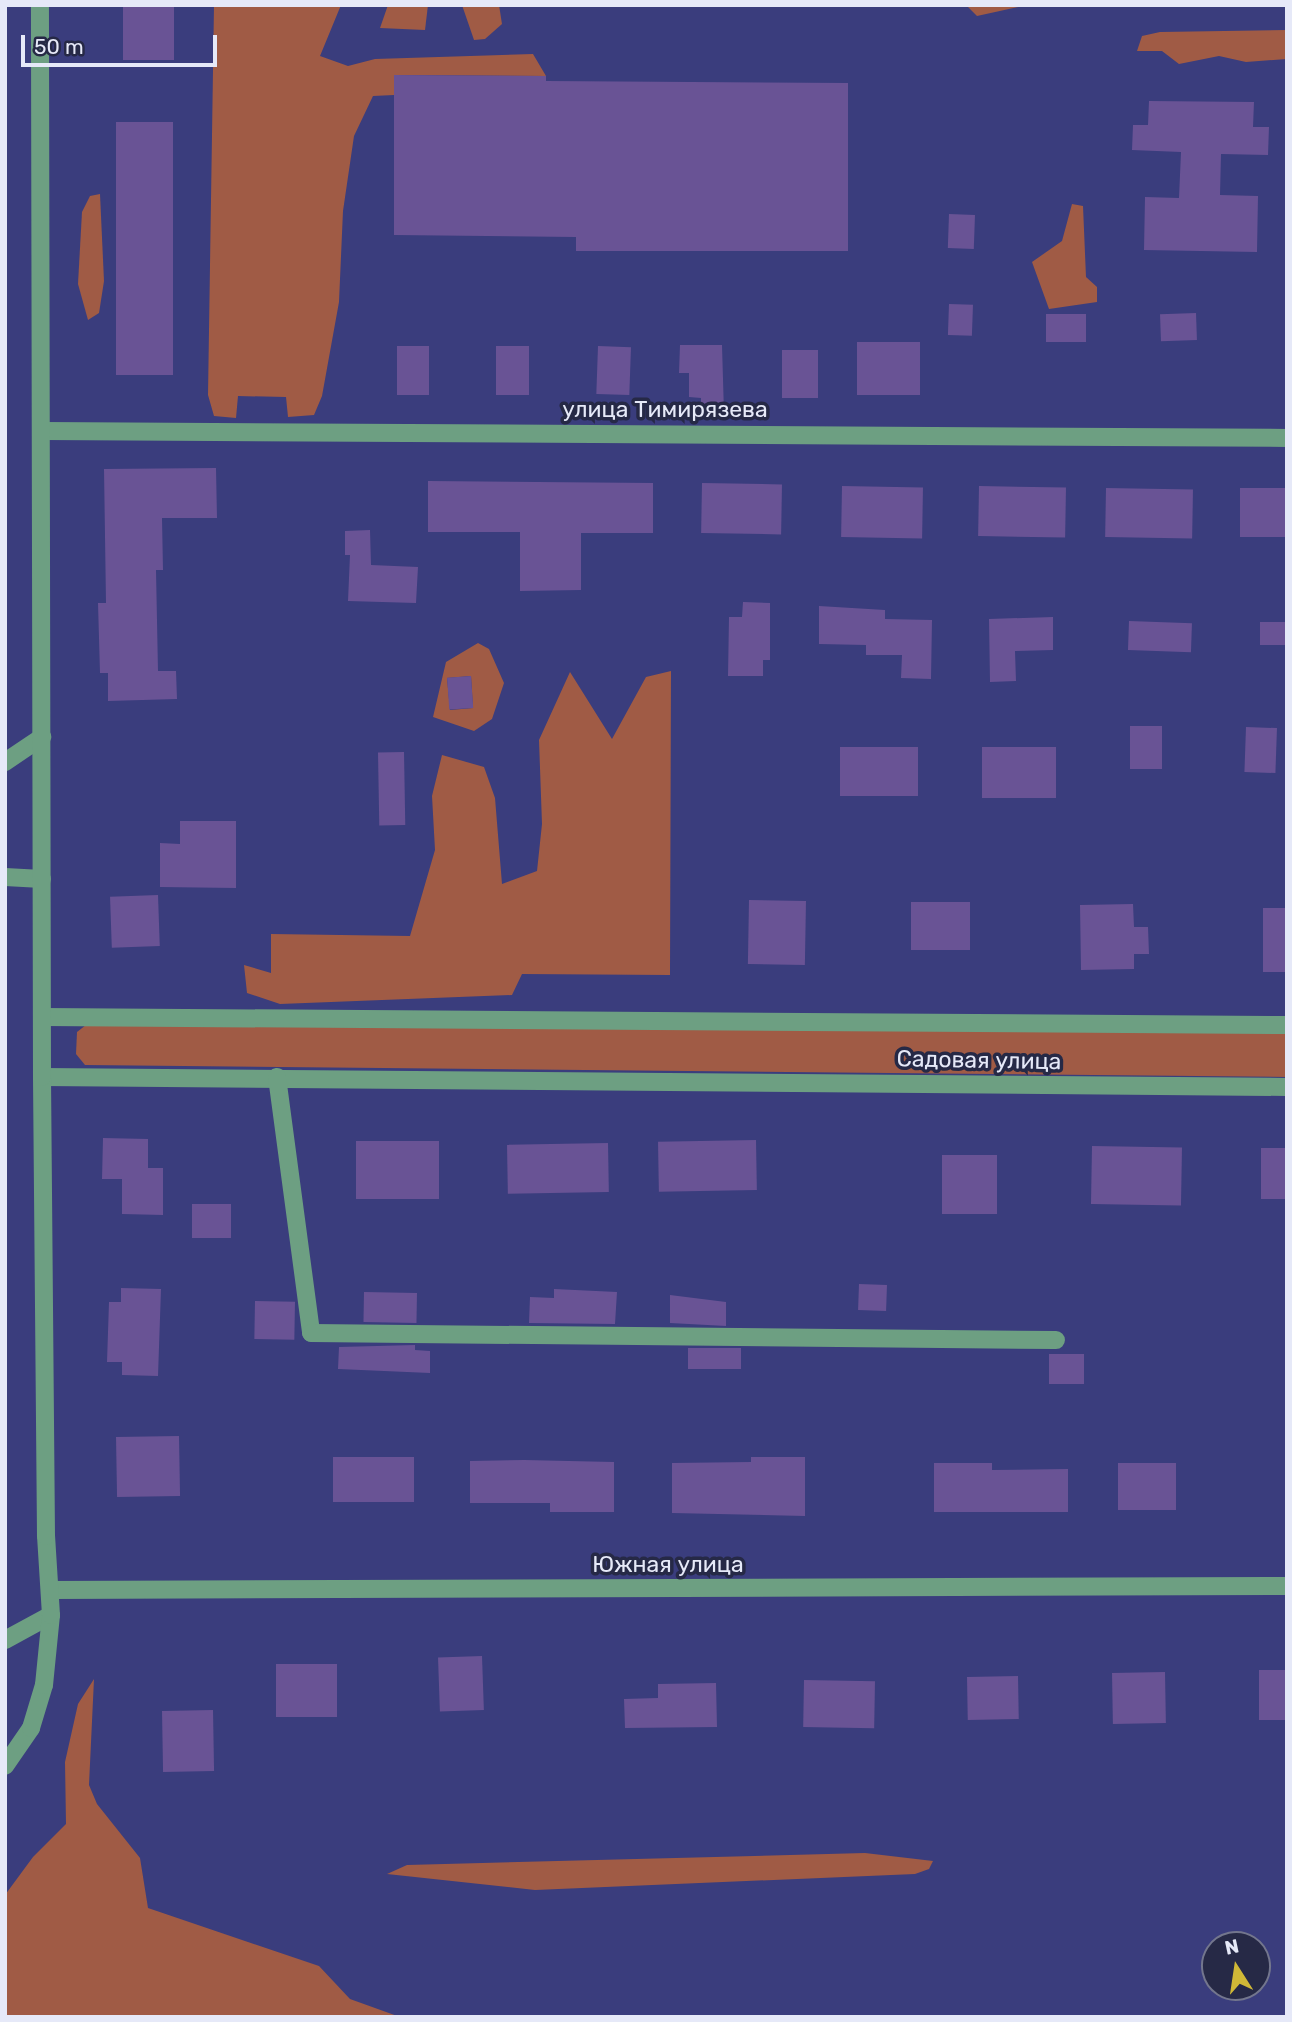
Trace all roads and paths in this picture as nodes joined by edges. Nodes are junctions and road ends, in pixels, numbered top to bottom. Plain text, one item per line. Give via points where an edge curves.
1 (40, 5) edge
2 (43, 430) junction
3 (1287, 438) edge
4 (42, 737) junction
5 (5, 762) edge
6 (5, 877) edge
7 (42, 878) junction
8 (43, 1017) junction
9 (1287, 1025) edge
10 (42, 1077) junction
11 (277, 1077) junction
12 (1287, 1087) edge
13 (1056, 1340) dead end
14 (1287, 1586) edge
15 (50, 1590) junction
16 (51, 1615) junction
17 (5, 1640) edge
18 (5, 1766) edge

1 - 2 street
2 - 3 street, улица Тимирязева
2 - 4 street
4 - 5 street
4 - 7 street
6 - 7 street
7 - 8 street
8 - 9 street
8 - 10 street
10 - 11 street, Садовая улица
10 - 15 street
11 - 12 street, Садовая улица
11 - 13 street via 311,1333
14 - 15 street, Южная улица
15 - 16 street
16 - 17 street
16 - 18 street via 44,1685 31,1728

